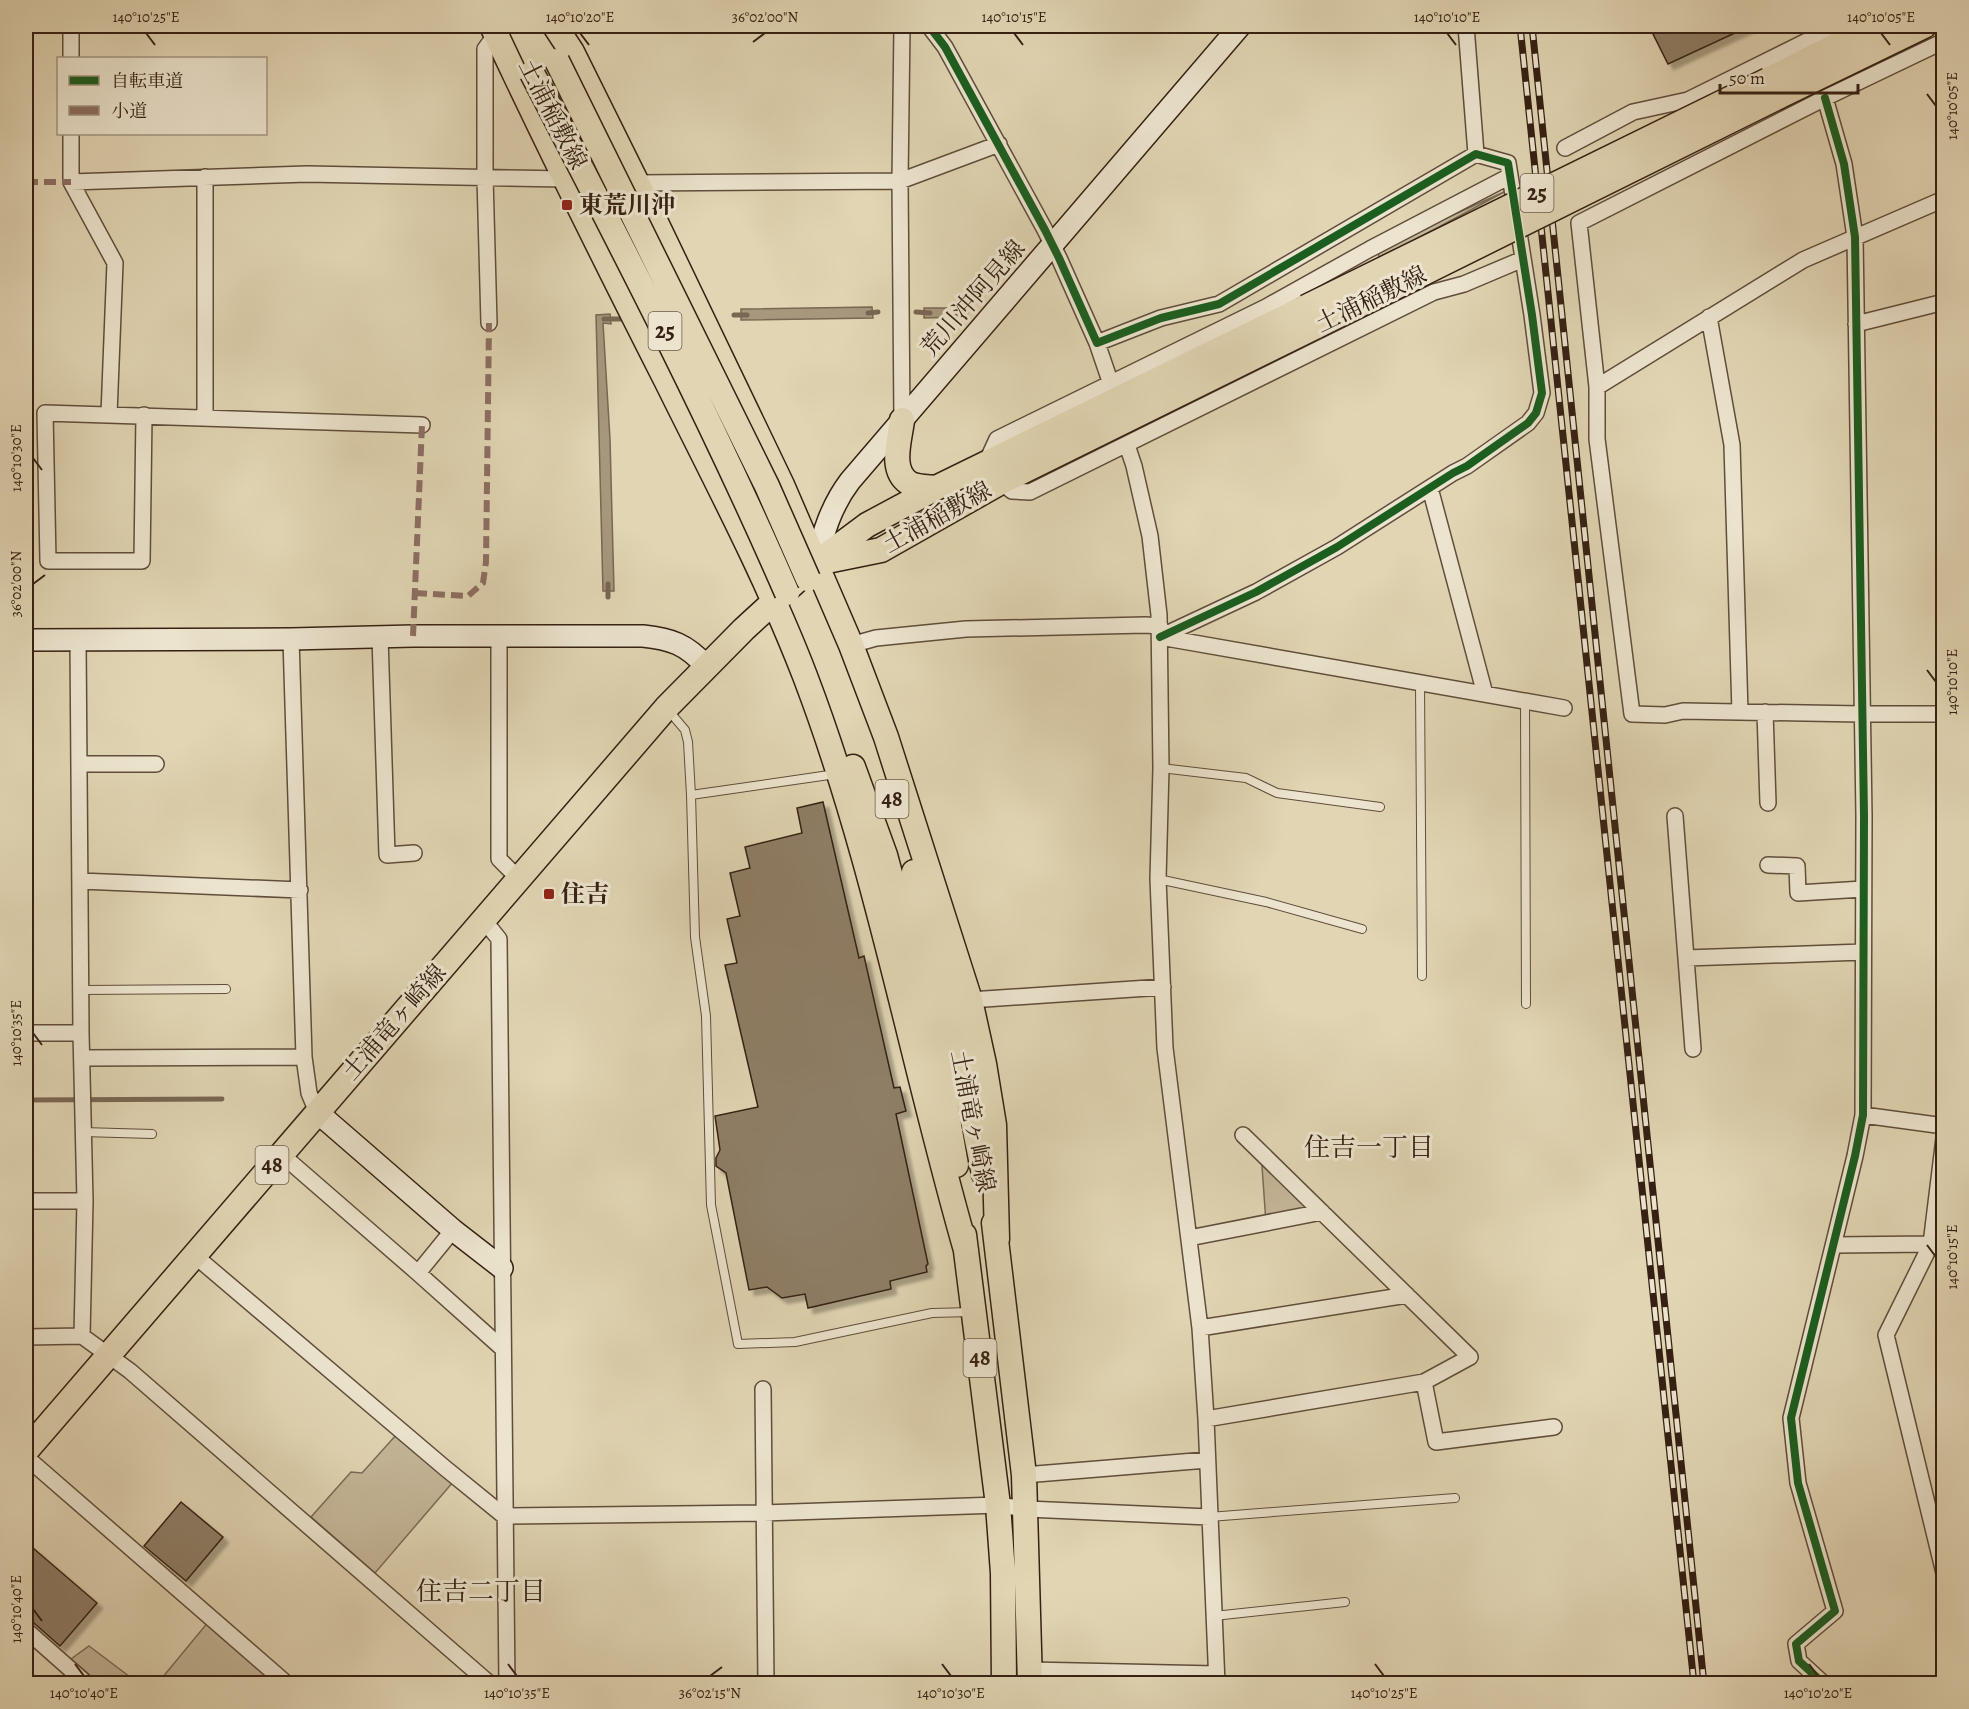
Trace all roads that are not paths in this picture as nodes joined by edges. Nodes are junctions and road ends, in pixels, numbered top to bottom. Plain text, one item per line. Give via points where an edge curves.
1 (71, 26) edge
2 (540, 26) edge
3 (555, 26) edge
4 (902, 26) edge
5 (929, 26) edge
6 (1240, 26) edge
7 (1466, 26) edge
8 (1837, 26) edge
9 (1875, 26) edge
10 (1924, 26) edge
11 (499, 28) edge
12 (1944, 41) edge
13 (71, 57) edge
14 (1773, 88) junction
15 (1825, 98) junction
16 (71, 135) edge
17 (999, 144) junction
18 (1565, 148) dead end
19 (1476, 154) junction
20 (1510, 176) junction
21 (205, 177) junction
22 (485, 177) junction
23 (565, 179) junction
24 (900, 181) junction
25 (71, 182) junction
26 (638, 183) junction
27 (1944, 199) edge
28 (1855, 237) junction
29 (1052, 245) junction
30 (1523, 259) junction
31 (1253, 285) junction
32 (1226, 300) junction
33 (1944, 302) edge
34 (1266, 307) junction
35 (1709, 317) junction
36 (1237, 322) junction
37 (489, 323) dead end
38 (1856, 324) junction
39 (1097, 343) junction
40 (1111, 384) junction
41 (1597, 387) junction
42 (109, 414) junction
43 (144, 415) junction
44 (205, 418) junction
45 (902, 420) junction
46 (422, 425) dead end
47 (1127, 445) junction
48 (993, 474) junction
49 (1430, 488) junction
50 (936, 489) junction
51 (812, 571) junction
52 (780, 598) junction
53 (1160, 632) junction
54 (499, 636) junction
55 (380, 637) junction
56 (291, 639) junction
57 (26, 640) edge
58 (78, 640) junction
59 (851, 645) junction
60 (706, 666) junction
61 (1420, 682) junction
62 (1485, 694) junction
63 (1525, 702) junction
64 (666, 708) junction
65 (1564, 708) dead end
66 (1740, 712) junction
67 (1765, 712) junction
68 (1861, 714) junction
69 (1944, 714) edge
70 (80, 764) junction
71 (156, 765) dead end
72 (1161, 768) junction
73 (840, 774) junction
74 (691, 795) junction
75 (1768, 803) dead end
76 (1380, 807) dead end
77 (1675, 816) dead end
78 (414, 853) dead end
79 (1768, 865) dead end
80 (518, 878) junction
81 (1158, 879) junction
82 (80, 881) junction
83 (1863, 889) junction
84 (300, 890) junction
85 (483, 919) junction
86 (1362, 928) dead end
87 (1863, 952) junction
88 (1686, 958) junction
89 (1422, 976) dead end
90 (1163, 987) junction
91 (226, 989) dead end
92 (81, 990) junction
93 (970, 1000) junction
94 (1526, 1004) dead end
95 (943, 1030) junction
96 (26, 1033) edge
97 (81, 1033) junction
98 (1693, 1050) dead end
99 (304, 1057) junction
100 (81, 1058) junction
101 (317, 1112) junction
102 (1863, 1115) junction
103 (1944, 1126) edge
104 (83, 1132) junction
105 (152, 1134) dead end
106 (1243, 1135) dead end
107 (1944, 1138) edge
108 (281, 1154) junction
109 (26, 1201) edge
110 (85, 1201) junction
111 (1322, 1212) junction
112 (453, 1230) junction
113 (1189, 1238) junction
114 (997, 1239) junction
115 (1931, 1244) junction
116 (1834, 1245) junction
117 (966, 1250) junction
118 (194, 1255) junction
119 (502, 1268) junction
120 (418, 1273) junction
121 (1407, 1295) junction
122 (974, 1312) junction
123 (1200, 1328) junction
124 (82, 1336) junction
125 (26, 1337) edge
126 (503, 1349) junction
127 (108, 1355) junction
128 (1424, 1382) junction
129 (763, 1389) dead end
130 (1206, 1419) junction
131 (1554, 1427) dead end
132 (26, 1451) edge
133 (26, 1457) edge
134 (1207, 1460) junction
135 (1024, 1475) junction
136 (1455, 1498) dead end
137 (998, 1505) junction
138 (1026, 1509) junction
139 (763, 1512) junction
140 (504, 1516) junction
141 (1209, 1517) junction
142 (1944, 1573) edge
143 (1345, 1602) dead end
144 (1214, 1616) junction
145 (26, 1630) edge
146 (1030, 1677) edge
147 (1217, 1679) edge
148 (87, 1683) edge
149 (287, 1683) edge
150 (490, 1683) edge
151 (507, 1683) edge
152 (766, 1683) edge
153 (1004, 1683) edge
154 (1824, 1683) edge

1 - 13 street
2 - 51 main road, 土浦稲敷線 / 25, bridge
3 - 26 main road
4 - 24 street
5 - 17 street via 945,47
6 - 29 street, 荒川沖阿見線
7 - 19 street
8 - 18 street via 1688,100 1633,112
9 - 14 main road, 土浦稲敷線 / 25
10 - 14 main road, 土浦稲敷線 / 25
11 - 22 street via 485,49
11 - 23 main road
11 - 52 main road, 土浦稲敷線 / 25, bridge via 532,73 675,352 745,496
12 - 15 street
14 - 48 main road, 土浦稲敷線 / 25, bridge
15 - 28 street via 1844,164
15 - 41 street via 1579,223
16 - 25 street
17 - 24 street
17 - 29 street
19 - 20 street via 1508,163
19 - 31 street
20 - 30 street
20 - 34 street
21 - 22 street
21 - 25 street
21 - 44 street
22 - 23 street
22 - 37 street
23 - 52 main road via 737,522
24 - 26 street
24 - 45 street
25 - 42 street via 115,262
26 - 51 main road via 782,485
27 - 28 street
28 - 35 street via 1803,260
28 - 38 street
29 - 39 street
29 - 45 street, 荒川沖阿見線
30 - 47 street via 1434,292
30 - 49 street via 1542,393 1536,413 1528,423
31 - 32 street
31 - 34 street
32 - 36 street
32 - 39 street via 1161,318
33 - 38 street
34 - 36 street
35 - 41 street
35 - 66 street via 1732,444
36 - 40 street
38 - 68 street
39 - 40 street
40 - 48 street via 997,440
41 - 66 street via 1598,439 1632,714
42 - 43 street
42 - 43 street via 45,413 48,561 142,561
43 - 44 street
44 - 46 street
45 - 50 main road via 897,460 900,474 910,484
45 - 51 street, 荒川沖阿見線 via 841,493 823,531
47 - 48 street via 1030,492 1012,491
47 - 53 street via 1150,536
48 - 50 main road, 土浦稲敷線 / 25
48 - 51 main road, 土浦稲敷線 / 25 via 881,550
49 - 53 street via 1267,586
49 - 62 street
50 - 51 main road, 土浦稲敷線 / 25 via 867,525
51 - 52 main road, 土浦稲敷線 / 25
51 - 59 main road
51 - 95 main road, 土浦竜ヶ崎線 / 48 via 903,834
52 - 60 main road, 土浦竜ヶ崎線 / 48
52 - 73 main road
52 - 95 main road, 土浦竜ヶ崎線 / 48 via 813,654
53 - 59 street via 1145,625 966,629 876,638
53 - 61 street
53 - 72 street
54 - 55 street
54 - 60 street via 665,638 684,645
54 - 80 street via 499,859
55 - 56 street
55 - 78 street via 387,855
56 - 58 street
56 - 84 street
57 - 58 street
58 - 70 street
59 - 93 main road via 886,737
60 - 64 main road, 土浦竜ヶ崎線 / 48
61 - 62 street
61 - 89 lane
62 - 63 street
63 - 65 street
63 - 94 lane
64 - 74 lane via 687,736
64 - 80 main road, 土浦竜ヶ崎線 / 48
66 - 67 street
67 - 68 street
67 - 75 street
68 - 69 street
68 - 83 street
70 - 71 street
70 - 82 street
72 - 76 lane via 1246,778 1277,793
72 - 81 street
73 - 74 lane
73 - 117 main road
74 - 122 lane via 695,937 706,1016 711,1205 738,1344 795,1342 932,1313
77 - 88 street
79 - 83 street via 1797,866 1798,893
80 - 85 main road, 土浦竜ヶ崎線 / 48
81 - 86 lane
81 - 90 street
82 - 84 street
82 - 92 street
83 - 87 street
84 - 99 street
85 - 101 main road, 土浦竜ヶ崎線 / 48
85 - 119 street via 499,939
87 - 88 street
87 - 102 street
88 - 98 street
90 - 93 street
90 - 113 street via 1165,1048
91 - 92 lane
92 - 97 street
93 - 114 main road via 994,1125
95 - 114 main road, 土浦竜ヶ崎線 / 48
95 - 117 main road, 土浦竜ヶ崎線 / 48
96 - 97 street
97 - 100 street
99 - 100 street
99 - 101 street via 309,1093
100 - 104 street
101 - 108 main road, 土浦竜ヶ崎線 / 48
101 - 112 street
102 - 103 street
102 - 116 street
104 - 105 lane
104 - 110 street
106 - 111 street
107 - 115 street
108 - 118 main road, 土浦竜ヶ崎線 / 48
108 - 120 street
109 - 110 street
110 - 124 street
111 - 113 street
111 - 121 street
112 - 119 street
112 - 120 street
113 - 123 street
114 - 135 main road, 土浦竜ヶ崎線 / 48
115 - 116 street
115 - 142 street via 1886,1335
116 - 154 street via 1791,1418 1798,1483 1835,1611 1796,1644 1799,1661
117 - 122 main road, 土浦竜ヶ崎線 / 48
118 - 127 main road, 土浦竜ヶ崎線 / 48
118 - 140 street
119 - 126 street
120 - 126 street
121 - 123 street
121 - 128 street via 1470,1357
122 - 137 main road, 土浦竜ヶ崎線 / 48
123 - 130 street
124 - 125 street
124 - 127 street
126 - 140 street
127 - 132 main road, 土浦竜ヶ崎線 / 48
127 - 150 street
128 - 130 street
128 - 131 street via 1436,1442
129 - 139 street
130 - 134 street
133 - 149 street
134 - 135 street
134 - 141 street
135 - 138 main road, 土浦竜ヶ崎線 / 48
136 - 141 lane
137 - 138 street
137 - 139 street
137 - 153 main road, 土浦竜ヶ崎線 / 48 via 1004,1573
138 - 141 street
138 - 146 main road, 土浦竜ヶ崎線 / 48
139 - 140 street
139 - 152 street
140 - 151 street
141 - 144 street
143 - 144 lane
144 - 147 street
145 - 148 street
146 - 147 street

